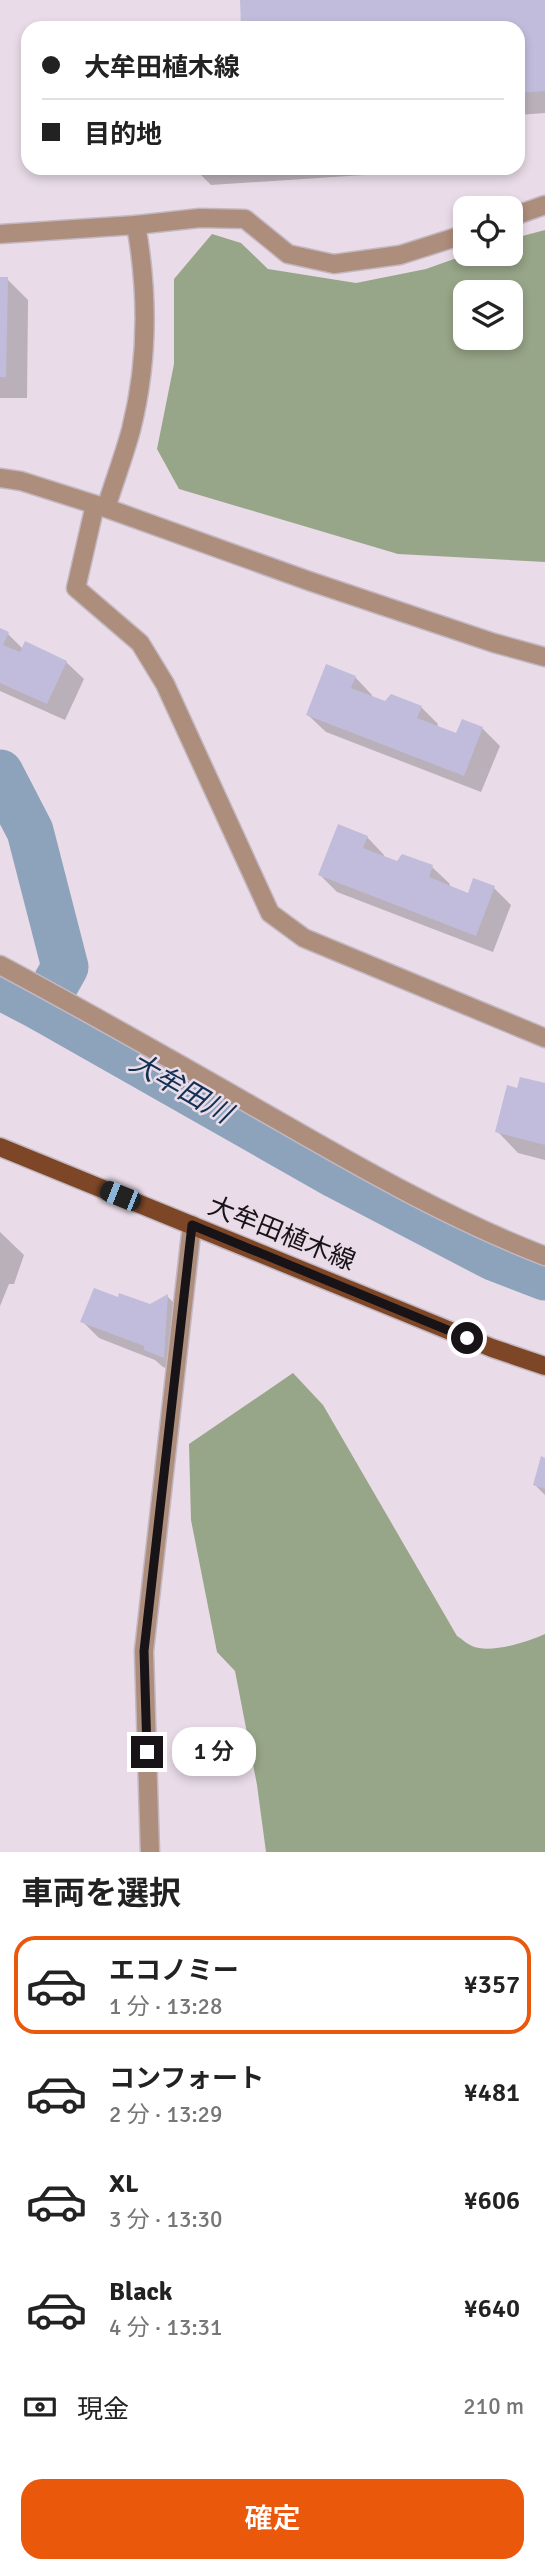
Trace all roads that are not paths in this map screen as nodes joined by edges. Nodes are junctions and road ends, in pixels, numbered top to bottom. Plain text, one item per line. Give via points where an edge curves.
1 (545, 205) edge
2 (523, 213) edge
3 (136, 225) junction
4 (0, 234) edge
5 (453, 238) edge
6 (0, 478) edge
7 (101, 506) junction
8 (545, 657) edge
9 (0, 965) edge
10 (545, 1038) edge
11 (0, 1147) edge
12 (192, 1225) junction
13 (545, 1256) edge
14 (545, 1366) edge
15 (150, 1852) edge

1 - 2 street
3 - 4 street
3 - 5 street via 245,219 288,254 334,264 400,255
3 - 7 street via 143,265 145,339 131,428
6 - 7 street
7 - 8 street via 309,581
7 - 10 street via 76,589 140,643 165,684 270,913 304,937
9 - 13 street via 70,1000 391,1185
11 - 12 main road, 大牟田植木線
12 - 14 main road, 大牟田植木線
12 - 15 street via 144,1651

